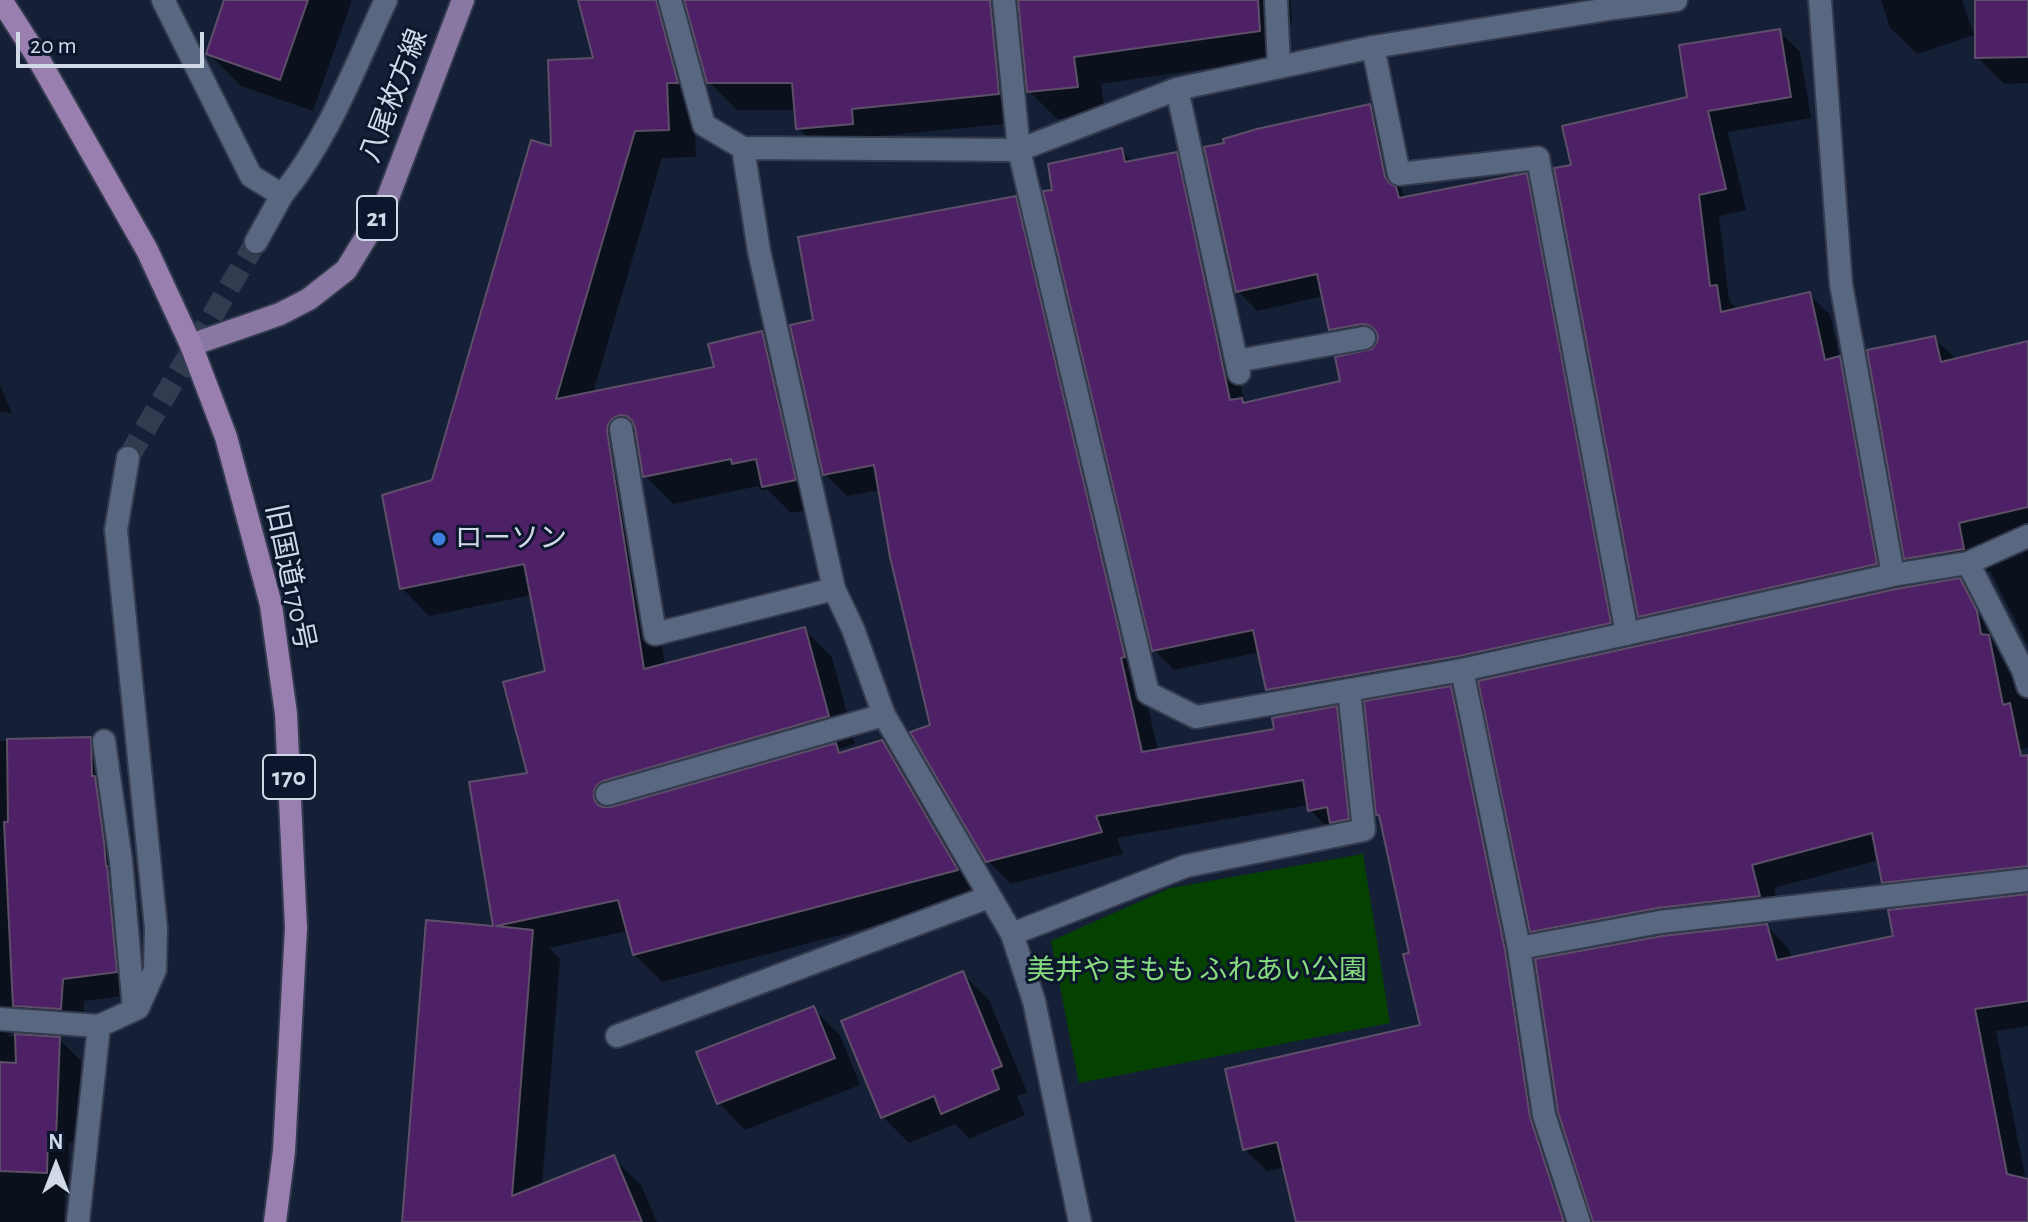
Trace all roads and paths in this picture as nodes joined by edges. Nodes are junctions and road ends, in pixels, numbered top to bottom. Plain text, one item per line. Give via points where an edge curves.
1 (1, 0) edge
2 (163, 0) edge
3 (386, 0) edge
4 (463, 0) edge
5 (670, 0) edge
6 (1004, 0) edge
7 (1276, 0) edge
8 (1676, 0) edge
9 (1820, 0) edge
10 (1615, 4) edge
11 (1373, 47) junction
12 (1279, 67) junction
13 (1177, 89) junction
14 (743, 148) junction
15 (1019, 150) junction
16 (282, 195) junction
17 (256, 242) tunnel mouth
18 (1364, 338) dead end
19 (191, 345) junction
20 (621, 429) dead end
21 (128, 458) tunnel mouth
22 (2028, 536) edge
23 (1968, 563) junction
24 (1893, 575) junction
25 (834, 589) junction
26 (1627, 634) junction
27 (1462, 670) junction
28 (2028, 686) edge
29 (1349, 690) junction
30 (884, 715) junction
31 (104, 741) dead end
32 (607, 794) dead end
33 (2028, 880) edge
34 (989, 897) junction
35 (1012, 934) junction
36 (1519, 948) junction
37 (134, 1010) junction
38 (0, 1019) edge
39 (99, 1026) junction
40 (617, 1036) dead end
41 (78, 1222) edge
42 (275, 1222) edge
43 (1080, 1222) edge
44 (1579, 1222) edge

1 - 19 highway, 旧国道170号 / 170 via 147,250
2 - 16 street via 251,176
3 - 16 street via 326,130
4 - 19 main road, 八尾枚方線 / 21 via 384,208 346,270 280,314
5 - 14 street via 704,125
6 - 15 street
7 - 12 street
8 - 10 street
9 - 24 street via 1841,284
10 - 11 street
11 - 12 street
11 - 26 street via 1399,174 1538,158
12 - 13 street
13 - 15 street
13 - 18 street via 1238,367
14 - 15 street
14 - 25 street via 759,251
15 - 29 street via 1148,693 1196,717
16 - 17 street
19 - 42 highway, 旧国道170号 / 170 via 226,437 271,605 286,714 296,928
20 - 25 street via 655,634
21 - 37 street via 116,530 156,928 155,970
22 - 23 street
23 - 24 street
23 - 28 street
24 - 26 street
25 - 30 street
26 - 27 street
27 - 29 street
27 - 36 street
29 - 35 street via 1364,830 1186,866
30 - 32 street
30 - 34 street
31 - 37 street
33 - 36 street via 1660,922
34 - 35 street
34 - 40 street
35 - 43 street via 1034,1001
36 - 44 street via 1544,1115
37 - 39 street
38 - 39 street
39 - 41 street

